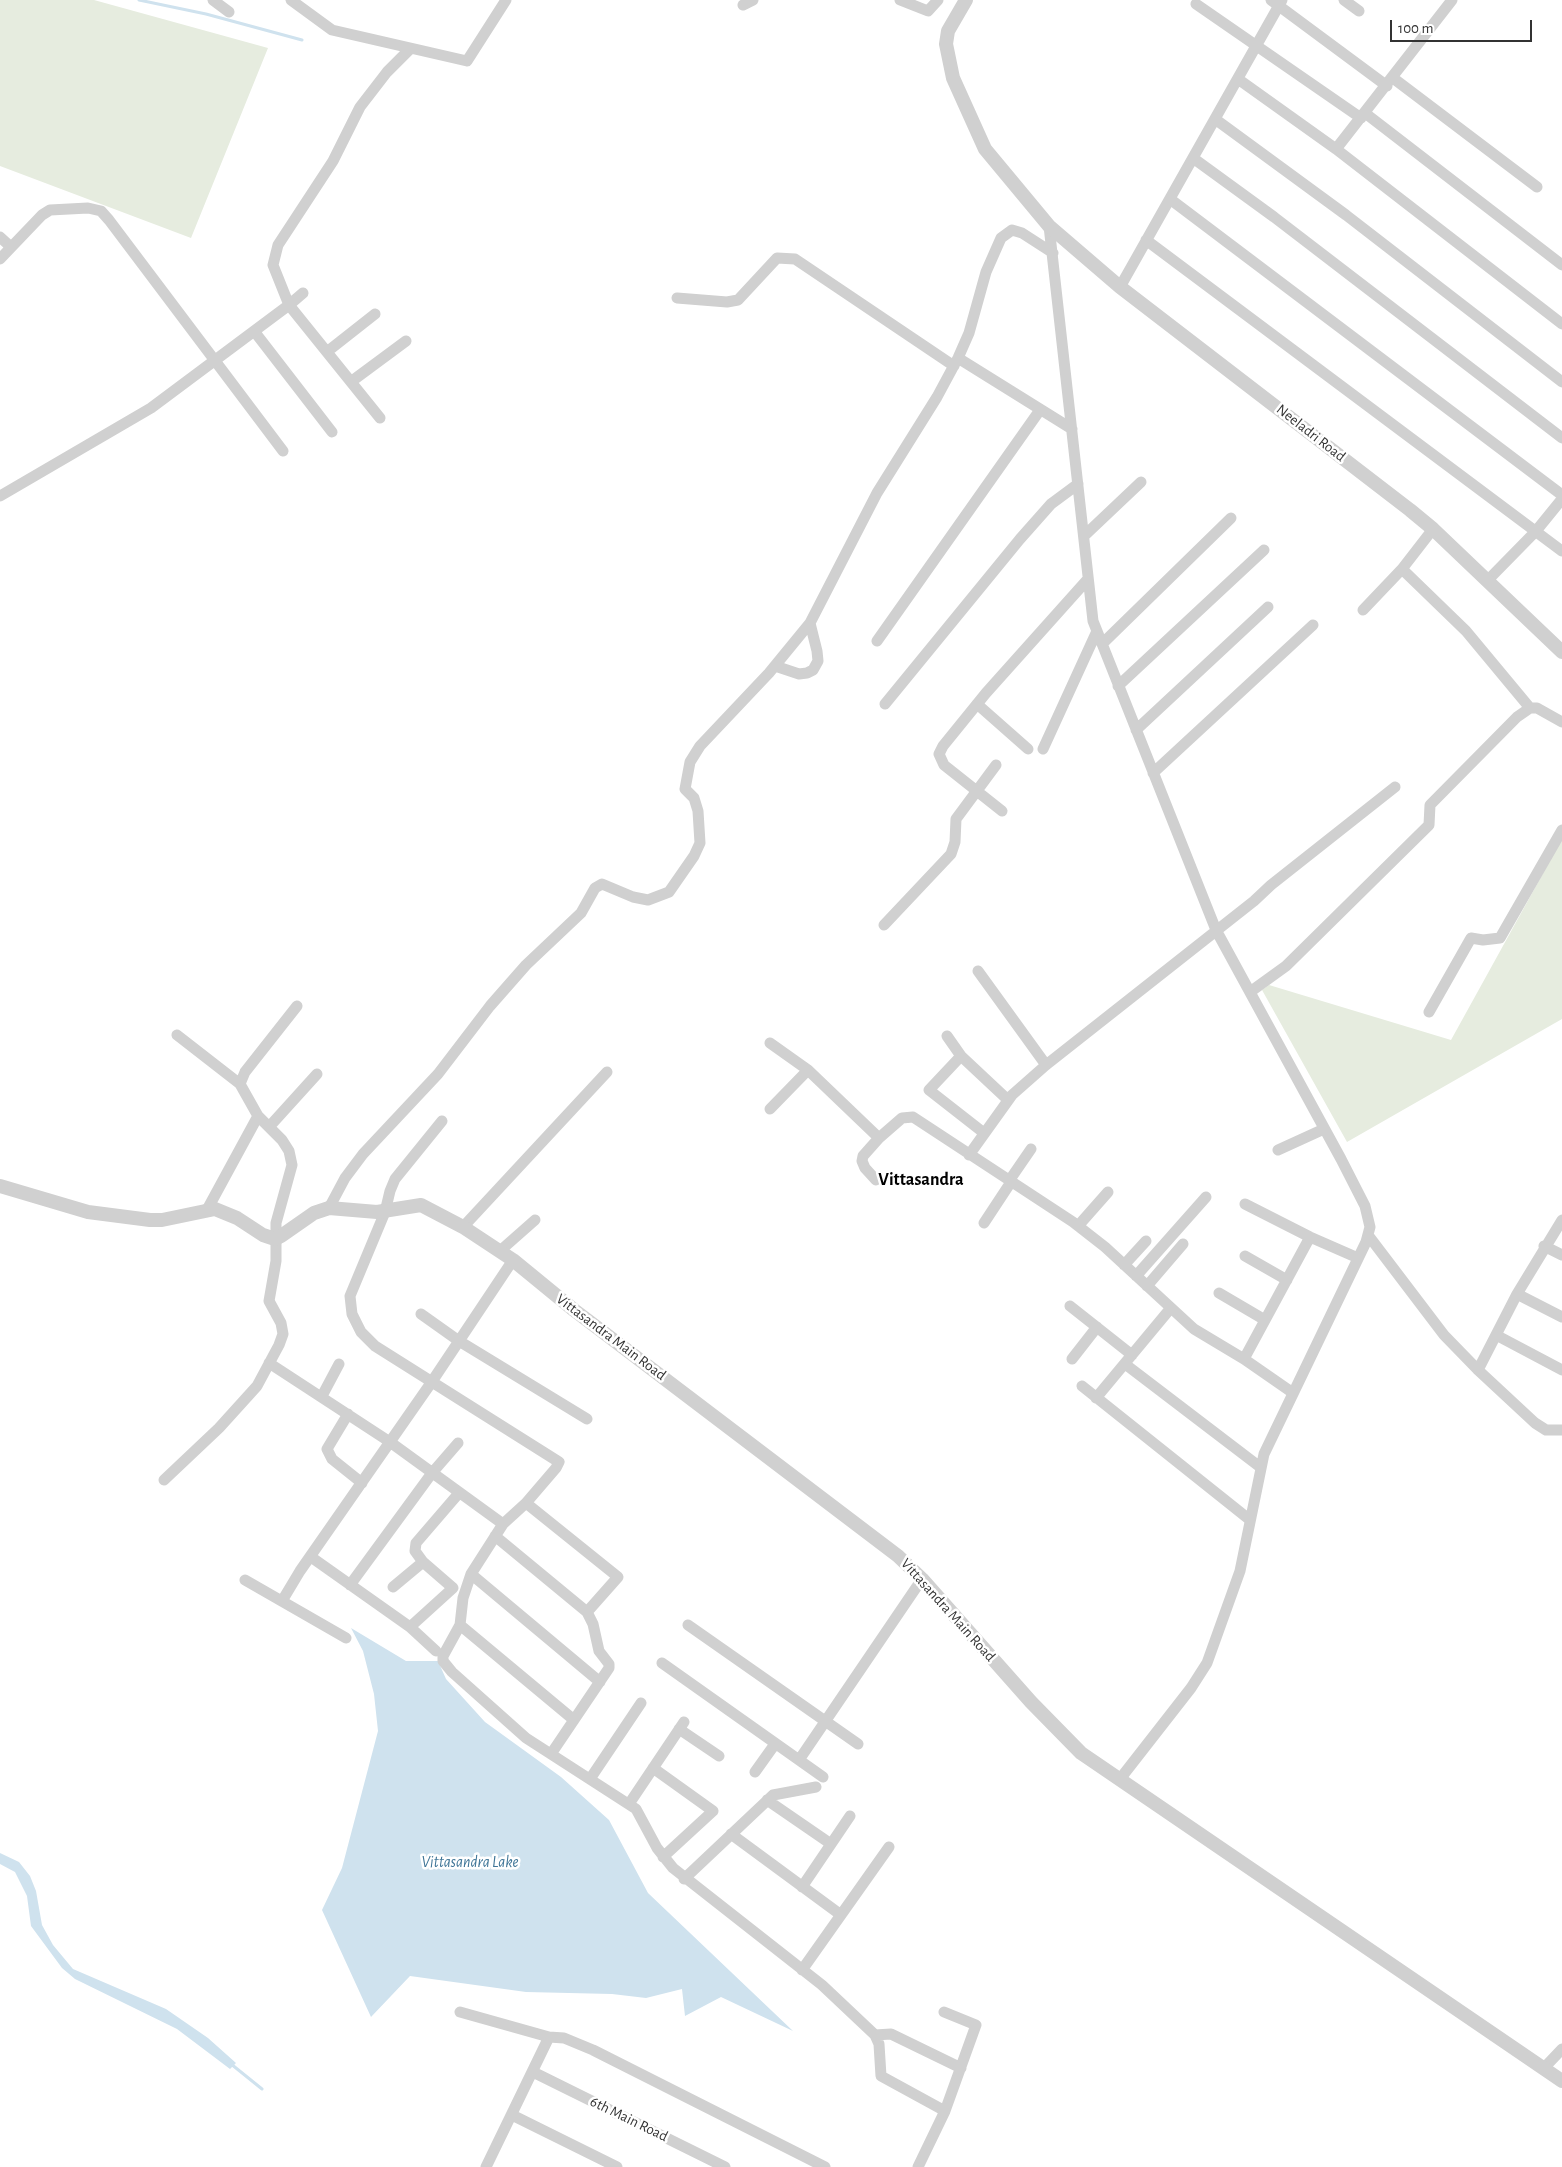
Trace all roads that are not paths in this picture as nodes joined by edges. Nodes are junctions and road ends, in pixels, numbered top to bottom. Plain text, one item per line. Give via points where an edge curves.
1 (213, 0) edge
2 (291, 0) edge
3 (506, 0) edge
4 (900, 0) edge
5 (938, 0) edge
6 (966, 0) edge
7 (1344, 0) edge
8 (1452, 0) edge
9 (1277, 2) edge
10 (1196, 4) dead end
11 (1359, 11) dead end
12 (229, 12) dead end
13 (1256, 46) junction
14 (410, 49) junction
15 (1238, 79) junction
16 (1390, 82) junction
17 (1363, 116) junction
18 (1215, 119) junction
19 (1336, 149) junction
20 (1193, 158) junction
21 (1537, 187) dead end
22 (1170, 199) junction
23 (1049, 226) junction
24 (0, 237) edge
25 (1146, 240) junction
26 (11, 247) junction
27 (1053, 253) junction
28 (0, 259) edge
29 (1562, 265) edge
30 (1120, 287) junction
31 (303, 293) dead end
32 (677, 298) dead end
33 (289, 305) junction
34 (375, 314) dead end
35 (1562, 324) edge
36 (254, 331) junction
37 (406, 341) dead end
38 (328, 351) junction
39 (216, 360) junction
40 (956, 362) junction
41 (352, 381) junction
42 (1562, 382) edge
43 (1040, 410) junction
44 (380, 418) dead end
45 (1072, 429) junction
46 (332, 432) dead end
47 (1562, 438) edge
48 (283, 451) dead end
49 (1141, 482) dead end
50 (1078, 484) junction
51 (1562, 495) edge
52 (0, 496) edge
53 (1562, 499) edge
54 (1231, 518) dead end
55 (1433, 529) junction
56 (1536, 532) junction
57 (1084, 536) junction
58 (1264, 550) dead end
59 (1562, 551) edge
60 (1402, 569) junction
61 (1088, 579) junction
62 (1486, 581) junction
63 (1268, 607) dead end
64 (1363, 610) dead end
65 (810, 623) junction
66 (1313, 625) dead end
67 (1097, 631) junction
68 (877, 642) dead end
69 (1102, 644) junction
70 (1560, 647) edge
71 (775, 666) junction
72 (1118, 686) junction
73 (885, 704) dead end
74 (978, 704) junction
75 (1530, 708) junction
76 (1562, 722) edge
77 (1136, 730) junction
78 (1028, 749) dead end
79 (1044, 749) dead end
80 (996, 765) dead end
81 (1153, 773) junction
82 (1395, 787) dead end
83 (976, 791) junction
84 (1002, 812) dead end
85 (1562, 830) edge
86 (884, 925) dead end
87 (1216, 930) junction
88 (978, 970) dead end
89 (1250, 992) junction
90 (297, 1006) dead end
91 (1429, 1012) dead end
92 (177, 1036) dead end
93 (947, 1036) dead end
94 (770, 1043) dead end
95 (961, 1056) junction
96 (1046, 1065) junction
97 (808, 1070) junction
98 (607, 1072) dead end
99 (317, 1074) dead end
100 (240, 1084) junction
101 (1008, 1100) junction
102 (770, 1109) dead end
103 (258, 1116) junction
104 (442, 1121) dead end
105 (269, 1127) junction
106 (1324, 1129) junction
107 (984, 1133) junction
108 (879, 1138) junction
109 (1031, 1149) dead end
110 (1278, 1150) dead end
111 (970, 1154) junction
112 (876, 1180) dead end
113 (1010, 1181) junction
114 (0, 1186) edge
115 (1108, 1192) dead end
116 (1206, 1197) dead end
117 (1245, 1204) dead end
118 (208, 1208) junction
119 (329, 1208) junction
120 (385, 1212) junction
121 (535, 1220) dead end
122 (1562, 1220) edge
123 (984, 1223) dead end
124 (1078, 1226) junction
125 (463, 1227) junction
126 (1368, 1235) junction
127 (275, 1238) junction
128 (1310, 1238) junction
129 (1146, 1241) dead end
130 (1183, 1244) dead end
131 (1544, 1246) junction
132 (501, 1250) junction
133 (1562, 1255) edge
134 (1246, 1256) dead end
135 (1358, 1258) junction
136 (514, 1260) junction
137 (1124, 1264) junction
138 (1136, 1276) junction
139 (1287, 1280) junction
140 (1147, 1286) junction
141 (1218, 1293) dead end
142 (1517, 1294) junction
143 (1070, 1306) dead end
144 (1170, 1309) junction
145 (421, 1314) dead end
146 (1562, 1317) edge
147 (1265, 1320) junction
148 (1097, 1327) junction
149 (1496, 1335) junction
150 (459, 1341) junction
151 (1072, 1359) dead end
152 (1244, 1359) junction
153 (1128, 1360) junction
154 (269, 1363) junction
155 (339, 1364) dead end
156 (1478, 1370) junction
157 (1562, 1370) edge
158 (431, 1383) junction
159 (1082, 1386) dead end
160 (1293, 1392) junction
161 (322, 1396) junction
162 (1096, 1398) junction
163 (348, 1414) junction
164 (587, 1419) dead end
165 (1562, 1430) edge
166 (390, 1442) junction
167 (458, 1443) dead end
168 (1260, 1467) junction
169 (432, 1473) junction
170 (164, 1480) dead end
171 (362, 1484) junction
172 (459, 1493) junction
173 (526, 1503) junction
174 (1250, 1520) junction
175 (503, 1524) junction
176 (495, 1536) junction
177 (311, 1556) junction
178 (423, 1562) junction
179 (470, 1574) junction
180 (922, 1579) junction
181 (245, 1580) dead end
182 (350, 1585) junction
183 (393, 1587) dead end
184 (282, 1600) junction
185 (587, 1612) junction
186 (460, 1625) junction
187 (688, 1625) dead end
188 (410, 1627) junction
189 (346, 1638) dead end
190 (436, 1651) dead end
191 (662, 1663) dead end
192 (600, 1682) junction
193 (641, 1703) dead end
194 (574, 1720) junction
195 (826, 1721) junction
196 (775, 1744) junction
197 (858, 1744) dead end
198 (551, 1754) junction
199 (719, 1756) dead end
200 (799, 1760) junction
201 (654, 1768) junction
202 (755, 1772) dead end
203 (590, 1778) junction
204 (1120, 1779) junction
205 (767, 1800) junction
206 (629, 1804) junction
207 (850, 1816) dead end
208 (731, 1834) junction
209 (831, 1844) junction
210 (889, 1847) dead end
211 (663, 1857) junction
212 (684, 1879) junction
213 (802, 1887) junction
214 (841, 1915) junction
215 (802, 1970) junction
216 (460, 2012) dead end
217 (944, 2012) dead end
218 (876, 2035) junction
219 (549, 2037) junction
220 (1562, 2049) edge
221 (960, 2068) junction
222 (1543, 2069) junction
223 (533, 2072) junction
224 (1562, 2081) edge
225 (945, 2111) junction
226 (512, 2115) junction
227 (486, 2167) edge
228 (617, 2167) edge
229 (725, 2167) edge
230 (825, 2167) edge
231 (918, 2167) edge

1 - 12 street
2 - 14 street via 332,30
3 - 14 street via 467,61
4 - 5 street via 928,11
6 - 23 street, Neeladri Road via 948,31 946,44 953,78 985,149
7 - 11 street
8 - 16 street
9 - 13 street
9 - 16 street
10 - 13 street
13 - 15 street
13 - 17 street
14 - 33 street via 387,72 360,108 333,161 278,245 273,266
15 - 18 street
15 - 19 street
16 - 17 street
16 - 21 street
17 - 19 street
17 - 29 street
18 - 20 street
18 - 42 street via 1346,215
19 - 35 street
20 - 22 street
20 - 47 street
22 - 25 street
22 - 51 street
23 - 27 street
23 - 30 street, Neeladri Road
24 - 26 street
25 - 30 street
25 - 56 street
26 - 28 street
26 - 39 street via 42,214 50,210 88,208 101,211
27 - 40 street via 1012,230 1001,238 986,272 969,333
27 - 45 street
30 - 55 street, Neeladri Road
31 - 33 street
32 - 40 street via 738,300 777,258 795,259
33 - 36 street
33 - 38 street
34 - 38 street
36 - 39 street
36 - 46 street
37 - 41 street
38 - 41 street
39 - 48 street
39 - 52 street via 151,408
40 - 43 street
40 - 65 street via 877,493
41 - 44 street
43 - 45 street
43 - 68 street
45 - 50 street
49 - 57 street
50 - 57 street
50 - 73 street via 1051,504 1020,539
53 - 56 street
54 - 69 street
55 - 60 street
55 - 62 street, Neeladri Road
56 - 59 street
56 - 62 street
57 - 61 street
58 - 72 street
60 - 64 street
60 - 75 street via 1466,631
61 - 67 street
61 - 74 street
62 - 70 street, Neeladri Road
63 - 77 street
65 - 71 street
65 - 71 street via 818,661 813,670 798,674
66 - 81 street
67 - 69 street
67 - 79 street
69 - 72 street
71 - 119 street via 700,746 690,762 685,789 694,798 698,811 700,843 669,892 648,900 602,884 595,888 581,913 526,965 438,1074 363,1154
72 - 77 street
74 - 78 street
74 - 83 street via 942,746 939,754 944,765
75 - 76 street via 1537,708
75 - 89 street via 1517,717 1430,804 1429,825 1286,966
77 - 81 street
80 - 83 street
81 - 87 street
82 - 87 street
83 - 84 street
83 - 86 street via 956,819 951,854
85 - 91 street via 1500,938 1471,938
87 - 89 street
87 - 96 street
88 - 96 street
89 - 106 street
90 - 100 street via 245,1072
92 - 100 street
93 - 95 street
94 - 97 street
95 - 101 street
95 - 107 street via 929,1090
96 - 101 street
97 - 102 street
97 - 108 street
98 - 125 street
99 - 105 street
100 - 103 street
101 - 107 street
103 - 105 street
103 - 118 street
104 - 120 street via 396,1179
105 - 127 street via 289,1151 292,1166
106 - 110 street
106 - 126 street via 1365,1206 1370,1227
107 - 111 street
108 - 111 street via 902,1118 912,1117
108 - 112 street via 862,1161
109 - 113 street
111 - 113 street
113 - 123 street
113 - 124 street
114 - 118 street via 88,1212 150,1220
115 - 124 street
116 - 138 street
117 - 128 street
118 - 127 street via 228,1214 263,1235
119 - 120 street, Vittasandra Main Road
119 - 127 street, Vittasandra Main Road via 314,1213
120 - 125 street, Vittasandra Main Road via 421,1205
120 - 158 street via 350,1296 352,1314 361,1332 375,1346
121 - 132 street
122 - 131 street
124 - 137 street
125 - 132 street, Vittasandra Main Road
126 - 135 street
126 - 156 street via 1444,1335
127 - 154 street via 276,1262 269,1301 283,1334
128 - 135 street
128 - 139 street
129 - 137 street
130 - 140 street
131 - 133 street
131 - 142 street
132 - 136 street, Vittasandra Main Road
134 - 139 street
135 - 160 street
136 - 150 street
136 - 180 street, Vittasandra Main Road via 574,1310 887,1546
137 - 138 street
138 - 140 street
139 - 147 street
140 - 144 street
141 - 147 street
142 - 146 street
142 - 149 street
143 - 148 street
144 - 152 street via 1194,1329
144 - 153 street
145 - 150 street
147 - 152 street
148 - 151 street
148 - 153 street
149 - 156 street
149 - 157 street
150 - 158 street
150 - 164 street
152 - 160 street
153 - 162 street
153 - 168 street
154 - 161 street
154 - 170 street via 256,1386 219,1428
155 - 161 street
156 - 165 street via 1535,1423 1546,1430
158 - 166 street
158 - 173 street via 557,1459 556,1468
159 - 162 street
160 - 168 street
161 - 163 street
162 - 174 street
163 - 166 street
163 - 171 street via 327,1449 332,1459
166 - 169 street
166 - 171 street
167 - 169 street
168 - 174 street
169 - 172 street
169 - 182 street
171 - 177 street
172 - 175 street
172 - 178 street via 416,1543 416,1551
173 - 175 street
173 - 185 street via 618,1577
174 - 204 street via 1237,1582 1207,1663
175 - 176 street
176 - 179 street
176 - 185 street
177 - 182 street
177 - 184 street
178 - 183 street
178 - 188 street via 453,1588
179 - 186 street via 462,1598
179 - 192 street
180 - 195 street
180 - 204 street, Vittasandra Main Road via 1060,1734 1081,1753
181 - 184 street
182 - 188 street
184 - 189 street
185 - 192 street via 599,1651 609,1664
186 - 194 street
186 - 198 street via 443,1661 519,1732
187 - 195 street
188 - 190 street
191 - 196 street
192 - 194 street
193 - 203 street
194 - 198 street
195 - 197 street
195 - 200 street
196 - 200 street
196 - 202 street
198 - 203 street
199 - 201 street via 681,1725
200 - 205 street via 819,1782 773,1795
201 - 206 street
201 - 211 street via 713,1811
203 - 206 street
204 - 222 street, Vittasandra Main Road
205 - 208 street
205 - 209 street
206 - 211 street via 640,1816
207 - 209 street
208 - 212 street
208 - 213 street
209 - 213 street
210 - 214 street
211 - 212 street
212 - 215 street
213 - 214 street
214 - 215 street
215 - 218 street
216 - 219 street
217 - 221 street via 976,2025
218 - 221 street via 891,2034
218 - 225 street via 881,2076
219 - 223 street
219 - 230 street via 564,2038 593,2050
220 - 222 street
221 - 225 street
222 - 224 street, Vittasandra Main Road
223 - 226 street
223 - 229 street, 6th Main Road
225 - 231 street
226 - 227 street
226 - 228 street

